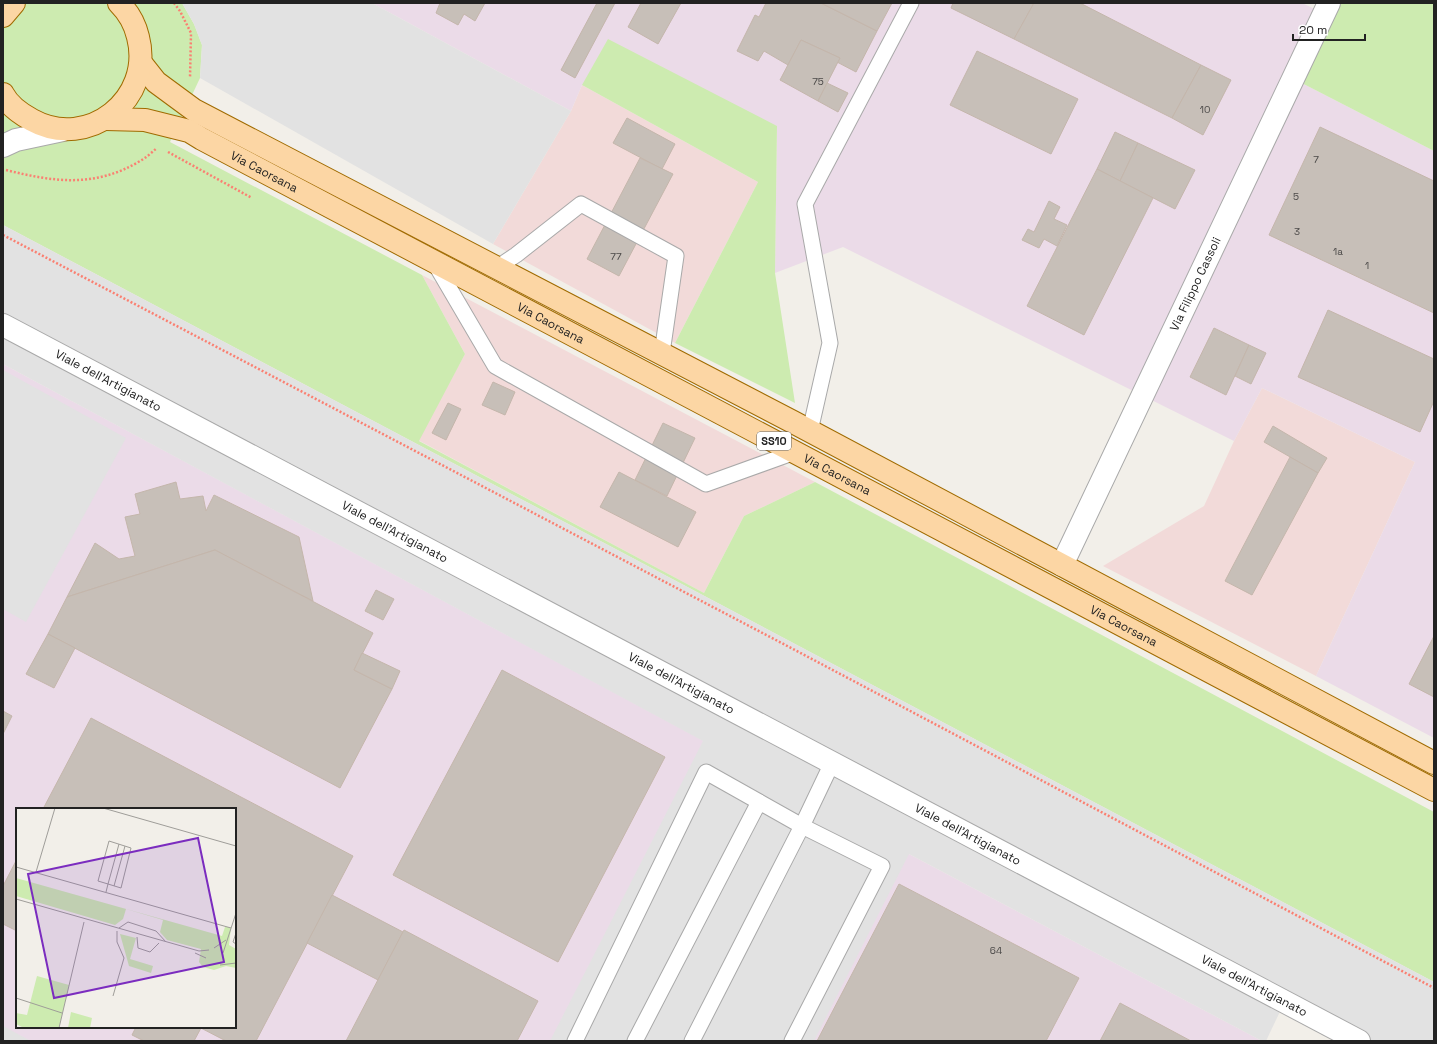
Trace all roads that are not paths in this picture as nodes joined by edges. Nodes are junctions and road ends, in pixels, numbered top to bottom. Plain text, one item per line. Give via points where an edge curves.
1 (14, 3) edge
2 (119, 3) edge
3 (911, 3) edge
4 (1329, 3) edge
5 (3, 16) edge
6 (141, 63) junction
7 (3, 94) edge
8 (106, 119) junction
9 (63, 130) junction
10 (3, 146) edge
11 (434, 261) junction
12 (498, 267) junction
13 (3, 325) edge
14 (662, 353) junction
15 (810, 431) junction
16 (795, 452) junction
17 (1062, 565) junction
18 (832, 763) junction
19 (1434, 763) edge
20 (1434, 790) edge
21 (759, 802) junction
22 (802, 826) junction
23 (575, 1041) edge
24 (635, 1041) edge
25 (692, 1041) edge
26 (792, 1041) edge
27 (1359, 1041) edge

1 - 5 main road
2 - 6 main road via 135,26 141,48
3 - 15 lane via 805,204 830,344
4 - 17 street, Via Filippo Cassoli
6 - 8 main road via 135,85 123,104
6 - 12 main road, Via Caorsana / SS10 via 156,82 194,110
7 - 9 main road via 20,114 40,125
8 - 9 main road via 85,128
8 - 11 main road, Via Caorsana / SS10 via 145,120 189,131
9 - 10 street via 16,140
11 - 16 main road, Via Caorsana / SS10
11 - 16 lane via 495,366 706,484
12 - 14 main road, Via Caorsana / SS10
12 - 14 lane via 581,204 676,256
13 - 18 street, Viale dell'Artigianato
14 - 15 main road, Via Caorsana / SS10
15 - 17 main road, Via Caorsana / SS10
16 - 20 main road, Via Caorsana / SS10
17 - 19 main road, Via Caorsana / SS10
18 - 22 lane
18 - 27 street, Viale dell'Artigianato
21 - 22 lane
21 - 23 lane via 706,772
21 - 24 lane
22 - 25 lane
22 - 26 lane via 882,866

